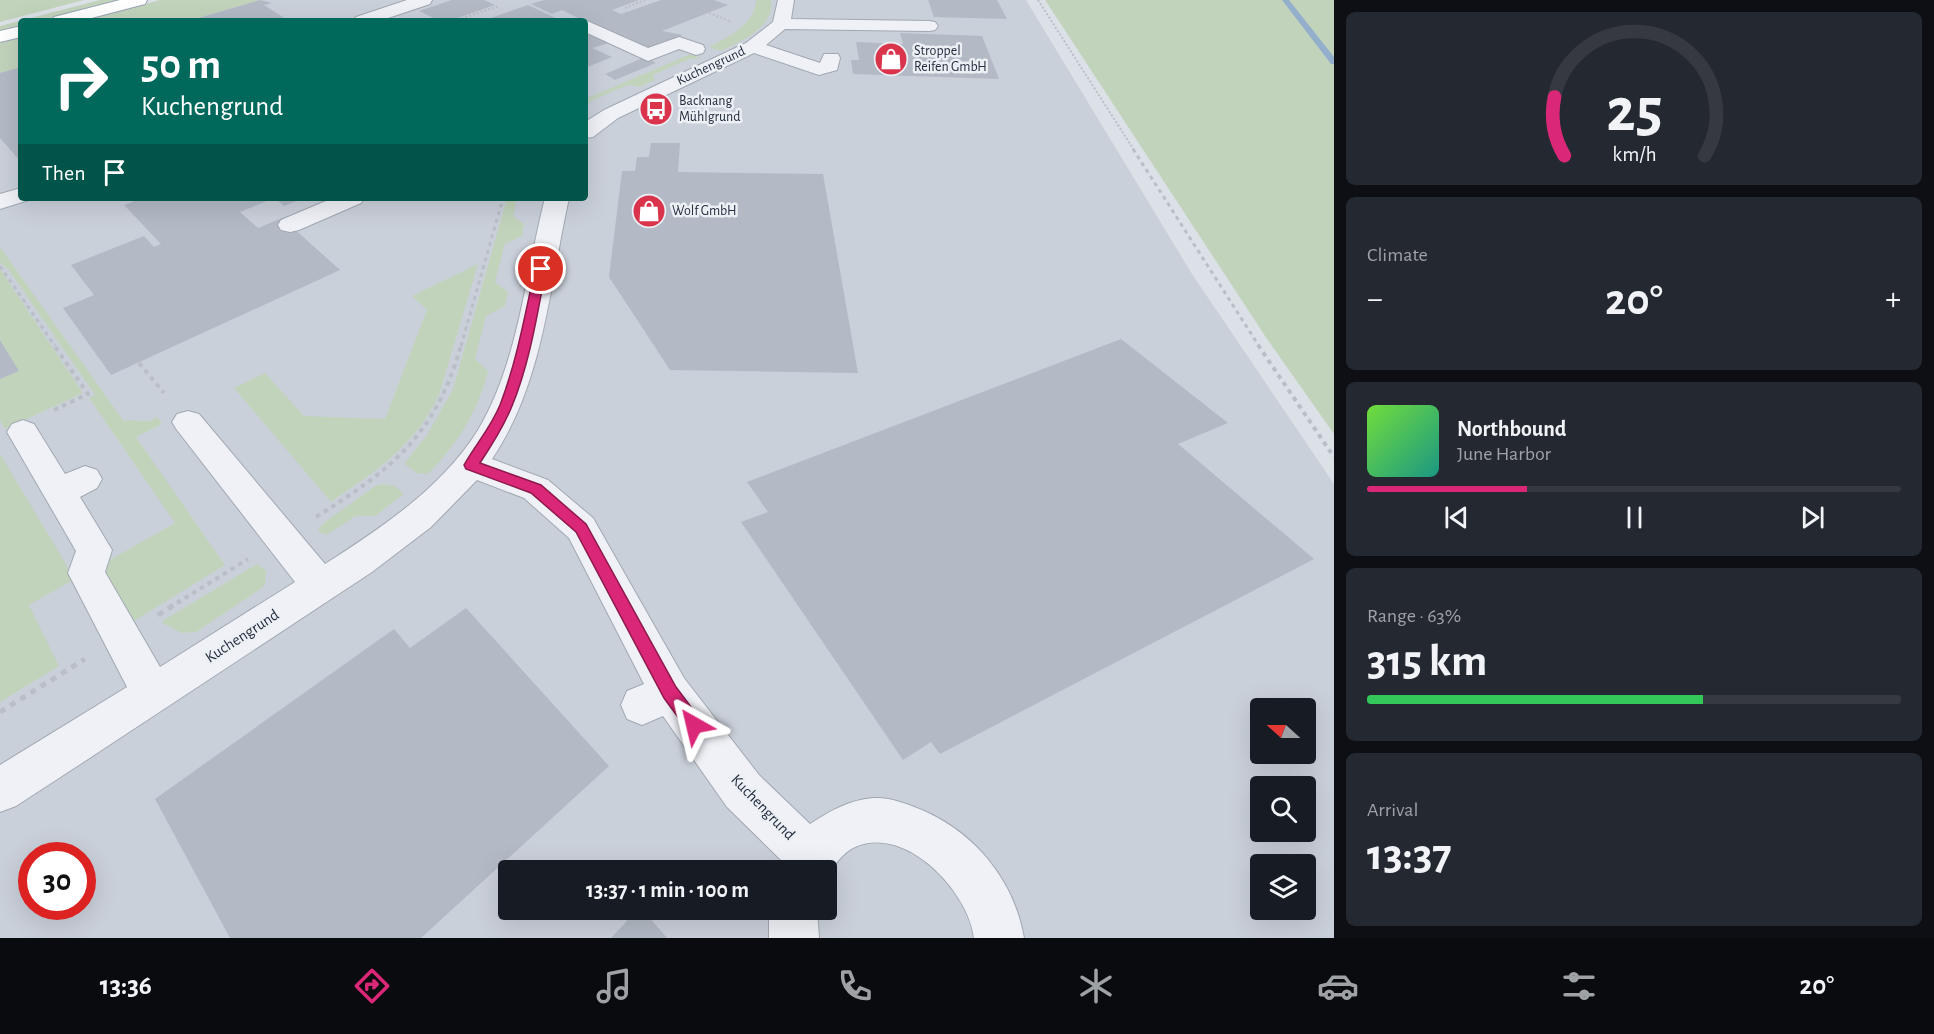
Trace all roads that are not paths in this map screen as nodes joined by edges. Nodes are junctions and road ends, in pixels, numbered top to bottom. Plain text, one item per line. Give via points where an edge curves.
1 (139, 0) edge
2 (424, 0) edge
3 (852, 8) dead end
4 (784, 11) edge
5 (71, 18) edge
6 (373, 18) edge
7 (588, 26) edge
8 (929, 26) dead end
9 (18, 32) edge
10 (0, 37) edge
11 (699, 40) dead end
12 (753, 46) junction
13 (831, 58) dead end
14 (588, 130) edge
15 (18, 196) edge
16 (346, 201) edge
17 (556, 201) edge
18 (0, 202) edge
19 (290, 225) dead end
20 (188, 422) dead end
21 (23, 432) dead end
22 (471, 465) junction
23 (320, 585) junction
24 (153, 694) junction
25 (0, 790) edge
26 (803, 860) edge
27 (809, 860) edge
28 (793, 920) edge
29 (794, 938) edge
30 (999, 938) edge

1 - 5 main road
2 - 6 street
3 - 4 street
4 - 8 street
4 - 12 street, Kuchengrund
7 - 11 street via 648,55 679,42
9 - 10 main road
12 - 13 street via 819,69 830,66
12 - 14 street, Kuchengrund via 611,114
15 - 18 street
16 - 19 street
17 - 22 street, Kuchengrund via 523,352 490,437
20 - 23 street
21 - 24 street via 72,485 94,550 86,573
22 - 23 street, Kuchengrund via 433,505
22 - 26 street, Kuchengrund via 536,489 581,528 591,574 656,699
23 - 24 street, Kuchengrund
24 - 25 street, Kuchengrund
27 - 30 street, Kuchengrund via 833,833 862,821 896,822 929,835 959,858 983,891
28 - 29 street

